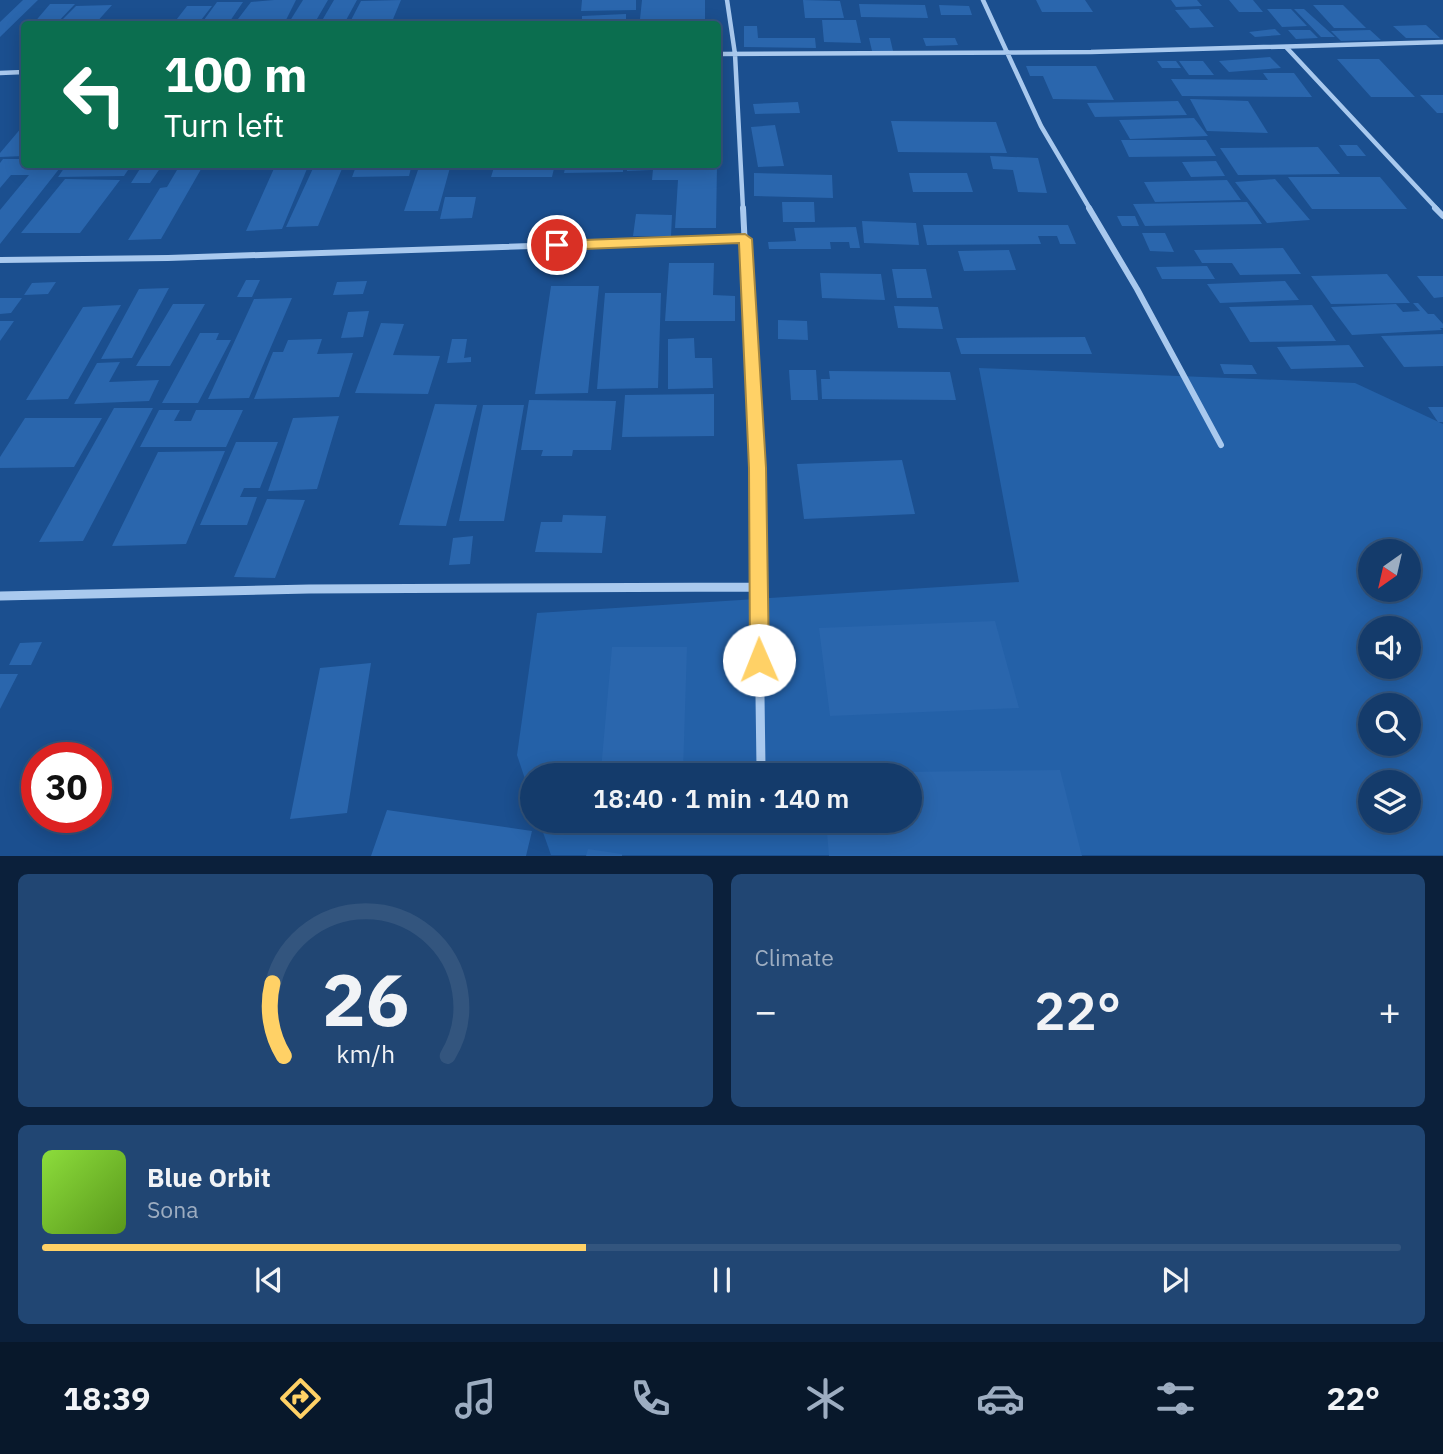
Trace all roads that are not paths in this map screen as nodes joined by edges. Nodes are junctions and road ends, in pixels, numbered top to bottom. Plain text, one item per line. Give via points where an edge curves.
1 (727, 0) edge
2 (983, 0) edge
3 (1443, 42) edge
4 (1286, 47) junction
5 (1005, 52) junction
6 (721, 54) edge
7 (735, 54) junction
8 (21, 72) edge
9 (0, 73) edge
10 (1443, 216) edge
11 (745, 239) junction
12 (0, 260) edge
13 (1221, 445) dead end
14 (757, 587) junction
15 (0, 596) edge
16 (761, 763) edge

1 - 7 street
2 - 5 street
3 - 4 street
4 - 5 street
4 - 10 street
5 - 7 street
5 - 13 street via 1041,125
6 - 7 street
7 - 11 street
8 - 9 street
11 - 12 street
11 - 14 street via 757,468
14 - 15 street
14 - 16 street

